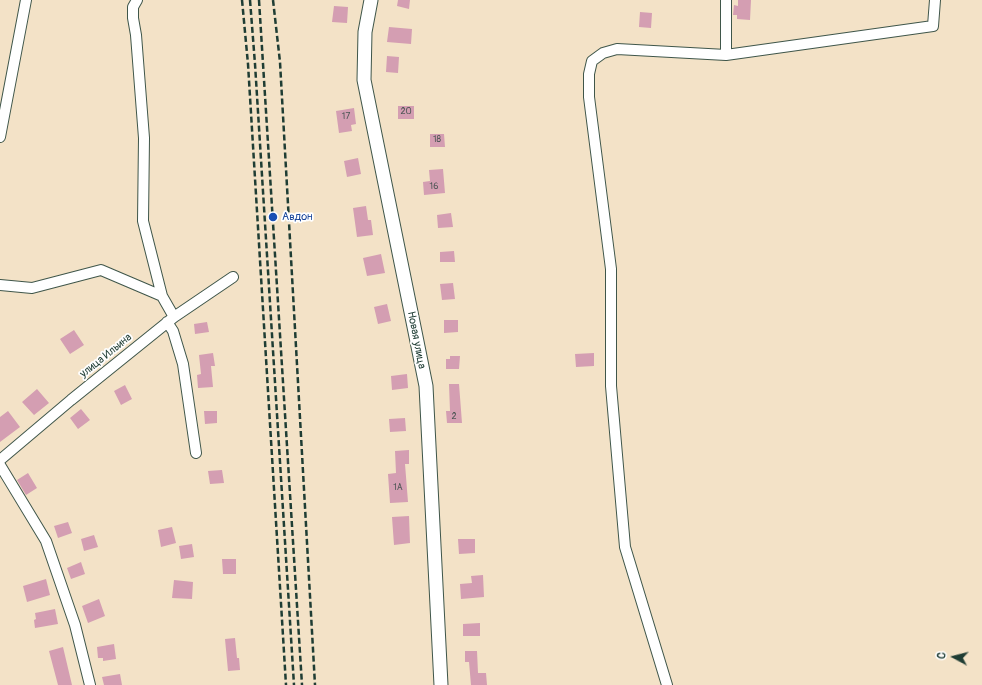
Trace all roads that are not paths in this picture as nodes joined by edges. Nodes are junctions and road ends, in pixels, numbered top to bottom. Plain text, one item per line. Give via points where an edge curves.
1 (26, 0) edge
2 (137, 0) edge
3 (371, 0) edge
4 (726, 0) edge
5 (935, 0) edge
6 (726, 55) junction
7 (0, 137) edge
8 (233, 277) dead end
9 (0, 285) edge
10 (162, 296) junction
11 (171, 320) junction
12 (196, 453) dead end
13 (0, 460) edge
14 (0, 465) edge
15 (90, 685) edge
16 (441, 685) edge
17 (667, 685) edge

1 - 7 street
2 - 10 street via 133,7 133,18 144,138 144,221
3 - 16 street, Новая улица via 365,32 364,80 426,386
4 - 6 street
5 - 6 street via 933,26
6 - 17 street via 617,49 603,53 592,61 589,74 589,97 611,268 611,386 625,547
8 - 11 street, улица Ильина
9 - 10 street via 32,288 101,270
10 - 11 street
11 - 12 street via 184,364
11 - 13 street, улица Ильина
14 - 15 street via 46,541 75,625

